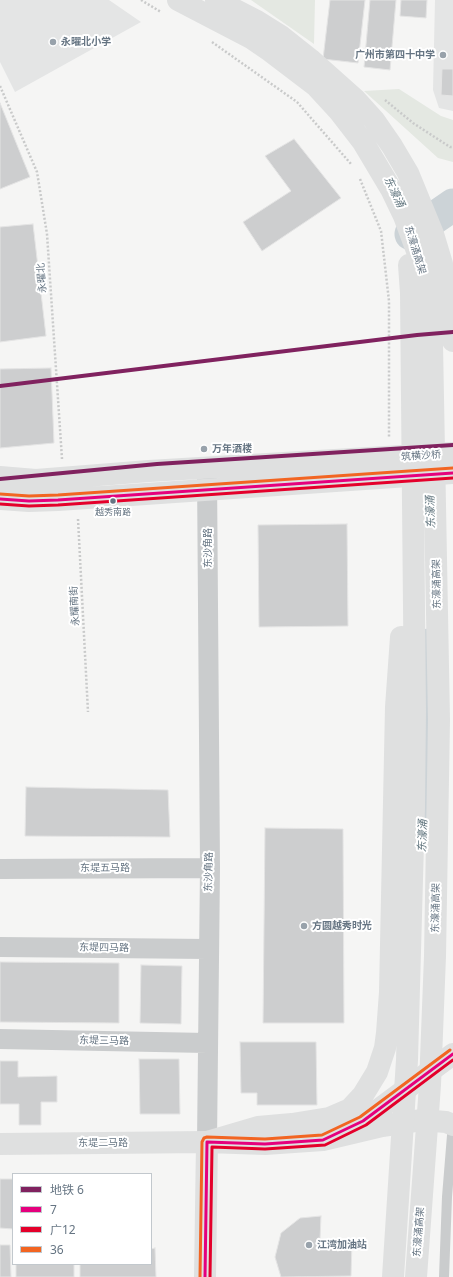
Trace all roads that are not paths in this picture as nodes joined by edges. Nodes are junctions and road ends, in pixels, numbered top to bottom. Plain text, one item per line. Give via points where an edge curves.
1 (216, 0) edge
2 (172, 5) edge
3 (453, 341) edge
4 (453, 453) edge
5 (389, 467) junction
6 (412, 472) junction
7 (453, 473) edge
8 (0, 477) edge
9 (207, 478) junction
10 (0, 499) edge
11 (210, 868) junction
12 (0, 869) edge
13 (0, 947) edge
14 (208, 949) junction
15 (0, 1039) edge
16 (207, 1043) junction
17 (448, 1062) edge
18 (453, 1120) edge
19 (453, 1125) edge
20 (322, 1140) junction
21 (206, 1142) junction
22 (0, 1144) edge
23 (205, 1277) edge
24 (393, 1277) edge
25 (416, 1277) edge
26 (444, 1277) edge

1 - 3 main road via 281,36 356,100 374,120 408,173 433,234 442,264
2 - 6 main road, 东濠涌高架 via 231,30 254,43 305,81 334,108 378,170 397,217 409,268
2 - 25 main road, 东濠涌高架 via 251,38 316,86 339,110 363,142 391,189 421,262 430,316 434,373 439,720 436,956 430,1085
4 - 5 main road, 筑横沙桥
5 - 7 main road, 筑横沙桥
5 - 9 main road
6 - 21 main road via 396,707 390,992 385,1048 377,1072 363,1095 350,1109 330,1118 258,1127
6 - 24 main road, 东濠涌高架 via 414,807 407,1060
8 - 9 main road via 36,480
9 - 10 main road via 77,498 28,501
9 - 11 street, 东沙角路
11 - 12 street, 东堤五马路
11 - 14 street, 东沙角路
13 - 14 street, 东堤四马路
14 - 16 street, 东沙角路
15 - 16 street, 东堤三马路
16 - 21 street, 东沙角路
17 - 20 main road via 363,1121
18 - 26 lane
19 - 20 main road via 422,1120
20 - 21 main road via 265,1144
21 - 22 main road, 东堤二马路
21 - 23 main road, 东沙角路

